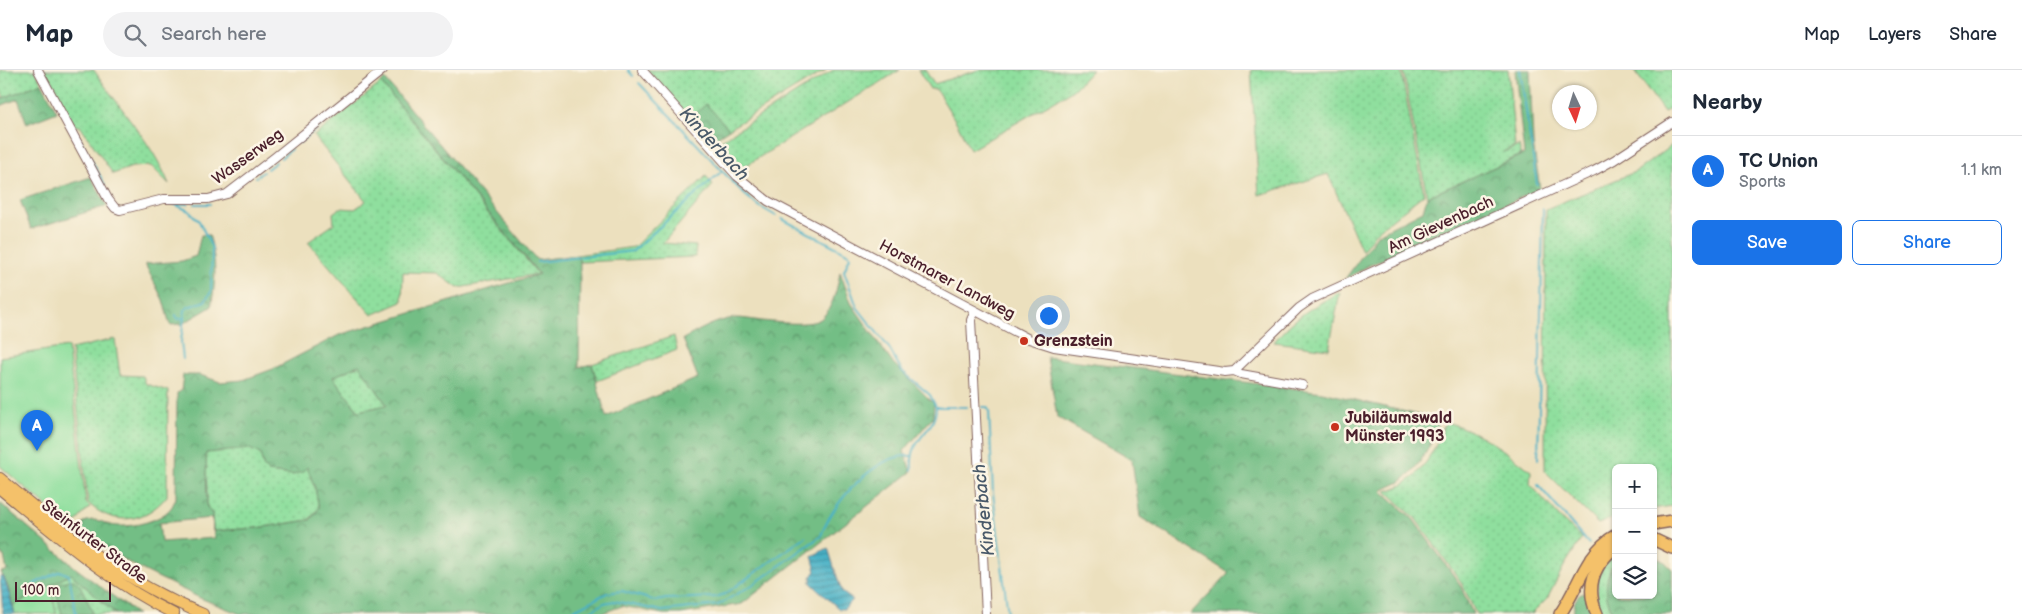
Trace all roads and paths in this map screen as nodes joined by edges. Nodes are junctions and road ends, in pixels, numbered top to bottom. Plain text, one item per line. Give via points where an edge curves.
1 (38, 70) edge
2 (383, 70) edge
3 (642, 70) edge
4 (1672, 122) edge
5 (976, 311) junction
6 (1234, 371) junction
7 (1302, 385) dead end
8 (0, 478) edge
9 (0, 489) edge
10 (1672, 521) edge
11 (1657, 523) edge
12 (1612, 538) edge
13 (1657, 542) edge
14 (1672, 548) edge
15 (1612, 550) edge
16 (174, 614) edge
17 (203, 614) edge
18 (986, 614) edge
19 (1560, 614) edge
20 (1597, 614) edge

1 - 2 street, Wasserweg via 108,199 120,210 164,199 208,199 227,194
3 - 5 street, Horstmarer Landweg via 737,176 768,201
4 - 6 street, Am Gievenbach via 1594,171 1312,299
5 - 6 street, Horstmarer Landweg via 1029,339 1054,347
5 - 18 street via 971,320
6 - 7 street, Horstmarer Landweg
8 - 17 main road, Steinfurter Straße via 99,558 164,596
9 - 16 main road, Steinfurter Straße via 123,585
10 - 11 highway
12 - 19 highway via 1591,557
13 - 14 highway
15 - 20 highway via 1594,572 1591,592

